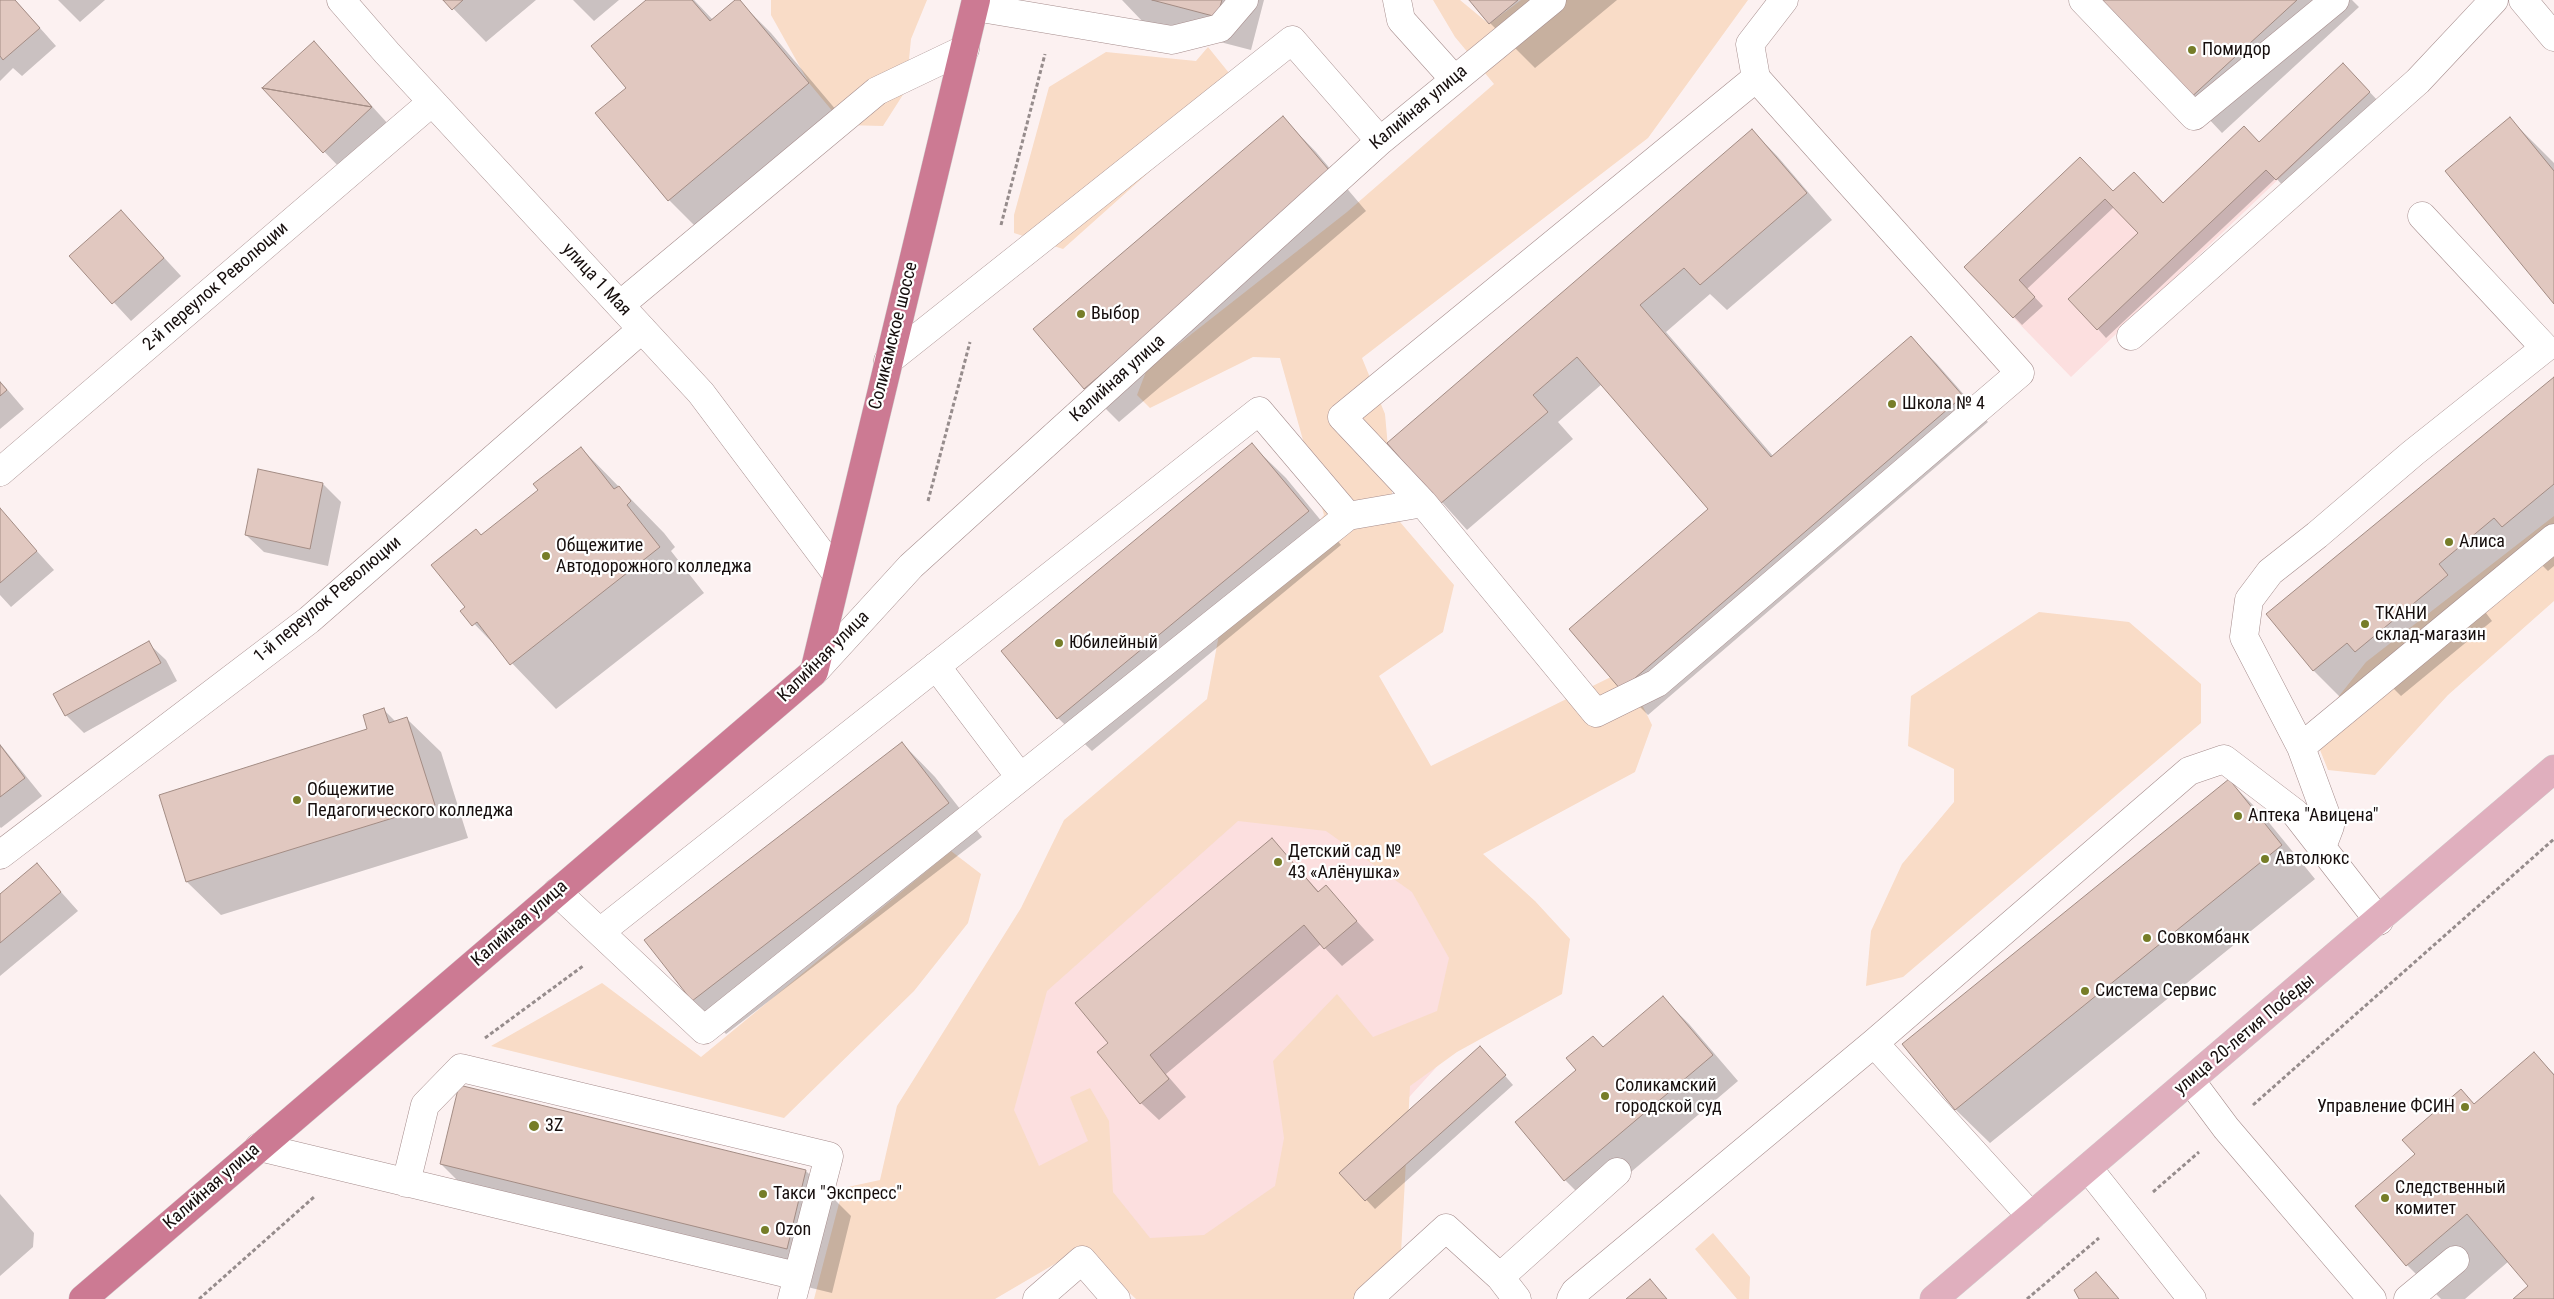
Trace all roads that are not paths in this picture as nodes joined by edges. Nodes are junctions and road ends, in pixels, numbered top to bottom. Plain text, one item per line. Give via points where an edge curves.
1 (341, 0) edge
2 (1244, 0) edge
3 (1397, 0) edge
4 (1552, 0) edge
5 (1784, 0) edge
6 (2083, 0) edge
7 (2335, 0) edge
8 (2494, 0) edge
9 (2523, 0) edge
10 (976, 4) edge
11 (2554, 37) edge
12 (965, 48) junction
13 (1756, 78) junction
14 (1454, 79) junction
15 (432, 102) junction
16 (1380, 141) junction
17 (2422, 216) dead end
18 (620, 306) junction
19 (642, 329) junction
20 (2130, 336) dead end
21 (888, 362) junction
22 (0, 472) edge
23 (1423, 503) junction
24 (1348, 516) junction
25 (2554, 538) edge
26 (836, 573) junction
27 (936, 666) junction
28 (814, 672) junction
29 (2301, 747) junction
30 (2554, 769) edge
31 (1020, 777) junction
32 (2322, 848) junction
33 (0, 855) edge
34 (557, 892) junction
35 (2379, 921) junction
36 (606, 938) junction
37 (1874, 1043) junction
38 (2191, 1081) junction
39 (259, 1147) junction
40 (2088, 1168) junction
41 (1617, 1172) dead end
42 (406, 1183) junction
43 (2031, 1216) junction
44 (2455, 1260) dead end
45 (1500, 1277) junction
46 (795, 1288) edge
47 (83, 1299) edge
48 (1037, 1299) edge
49 (1116, 1299) edge
50 (1368, 1299) edge
51 (1517, 1299) edge
52 (1571, 1299) edge
53 (1934, 1299) edge
54 (2192, 1299) edge
55 (2372, 1299) edge
56 (2408, 1299) edge

1 - 15 street, улица 1 Мая
2 - 10 street via 1220,28 1172,40
3 - 14 street via 1400,20
4 - 14 street, Калийная улица
5 - 13 street via 1750,44
6 - 7 street via 2194,116
8 - 20 street via 2418,81
9 - 11 street
10 - 12 highway, Соликамское шоссе
12 - 18 street via 877,92
12 - 21 highway, Соликамское шоссе
13 - 23 street via 1342,416
13 - 23 street via 2020,373 1657,683 1596,713
14 - 16 street, Калийная улица
15 - 18 street, улица 1 Мая
15 - 22 street, 2-й переулок Революции
16 - 21 street via 1292,40
16 - 28 street, Калийная улица via 911,566
17 - 29 street via 2545,348 2270,572 2249,600 2244,637
18 - 19 street, улица 1 Мая
19 - 26 street, улица 1 Мая via 701,394
19 - 33 street, 1-й переулок Революции via 309,620
21 - 26 highway, Соликамское шоссе
23 - 24 street
24 - 27 street via 1259,411
24 - 31 street
25 - 29 street
26 - 28 highway, Соликамское шоссе
27 - 31 street
27 - 36 street
28 - 34 highway, Калийная улица
29 - 32 street via 2330,826
30 - 35 main road, улица 20-летия Победы
31 - 36 street via 704,1030
32 - 35 street
32 - 37 street via 2295,813 2224,759 2189,770
34 - 36 street
34 - 39 highway, Калийная улица
35 - 38 main road, улица 20-летия Победы
37 - 43 street
37 - 52 street
38 - 40 main road, улица 20-летия Победы
38 - 55 street via 2226,1128
39 - 42 street
39 - 47 highway, Калийная улица
40 - 43 main road, улица 20-летия Победы
40 - 54 street
41 - 45 street
42 - 46 street
42 - 46 street via 425,1105 461,1068 829,1156
43 - 53 main road, улица 20-летия Победы
44 - 56 street
45 - 50 street via 1446,1228
45 - 51 street
48 - 49 street via 1082,1260

